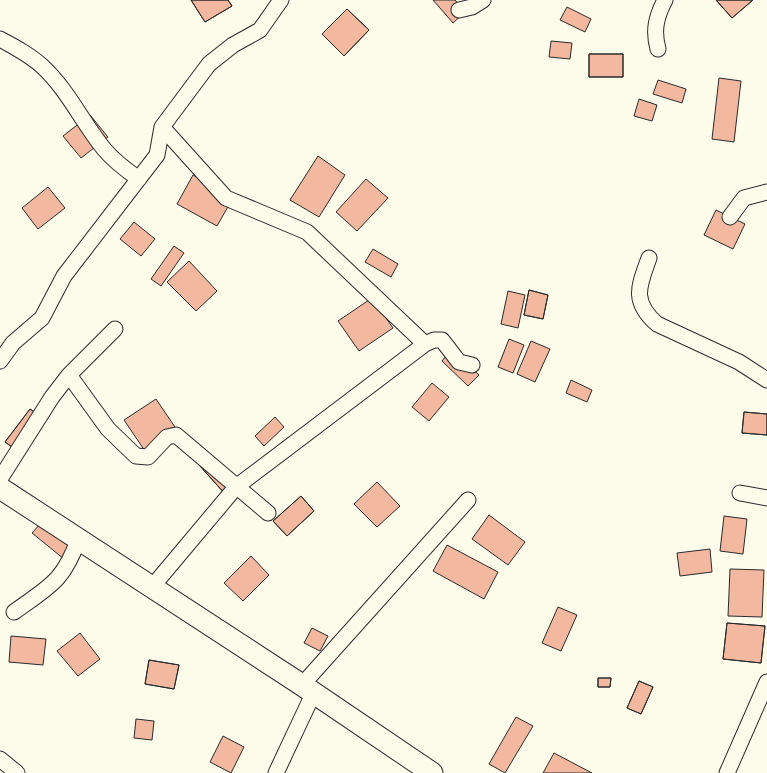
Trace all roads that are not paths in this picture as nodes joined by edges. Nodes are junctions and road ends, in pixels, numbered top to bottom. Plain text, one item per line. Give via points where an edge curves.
1 (281, 0) edge
2 (483, 0) edge
3 (666, 0) edge
4 (459, 10) dead end
5 (0, 39) edge
6 (658, 50) dead end
7 (162, 128) junction
8 (175, 145) junction
9 (157, 155) junction
10 (139, 179) junction
11 (767, 192) edge
12 (730, 217) dead end
13 (649, 258) dead end
14 (115, 329) dead end
15 (425, 344) junction
16 (0, 361) edge
17 (472, 364) dead end
18 (69, 374) junction
19 (767, 380) edge
20 (0, 479) edge
21 (236, 487) junction
22 (0, 488) edge
23 (740, 493) dead end
24 (767, 498) edge
25 (468, 500) dead end
26 (268, 513) dead end
27 (78, 538) junction
28 (152, 587) junction
29 (14, 612) dead end
30 (767, 682) edge
31 (308, 689) junction
32 (0, 759) edge
33 (17, 773) edge
34 (276, 773) edge
35 (432, 773) edge
36 (727, 773) edge

1 - 7 street via 260,30 209,64
2 - 4 street
3 - 6 street via 656,20
5 - 10 street via 42,65 63,89 104,149
7 - 8 street
7 - 9 street
8 - 9 street
8 - 15 street via 226,198 307,232
9 - 10 street
10 - 16 street via 64,276 42,318 13,343
11 - 12 street via 744,198
13 - 19 street via 639,286 640,302 646,314 657,324 739,362
14 - 18 street
15 - 17 street via 442,340 459,362
15 - 21 street
18 - 20 street
18 - 21 street via 108,429 136,456 148,457 167,437 176,435
21 - 26 street
21 - 28 street
22 - 27 street
23 - 24 street
25 - 31 street
27 - 28 street
27 - 29 street via 70,562 59,579
28 - 31 street
30 - 36 street
31 - 34 street
31 - 35 street
32 - 33 street

